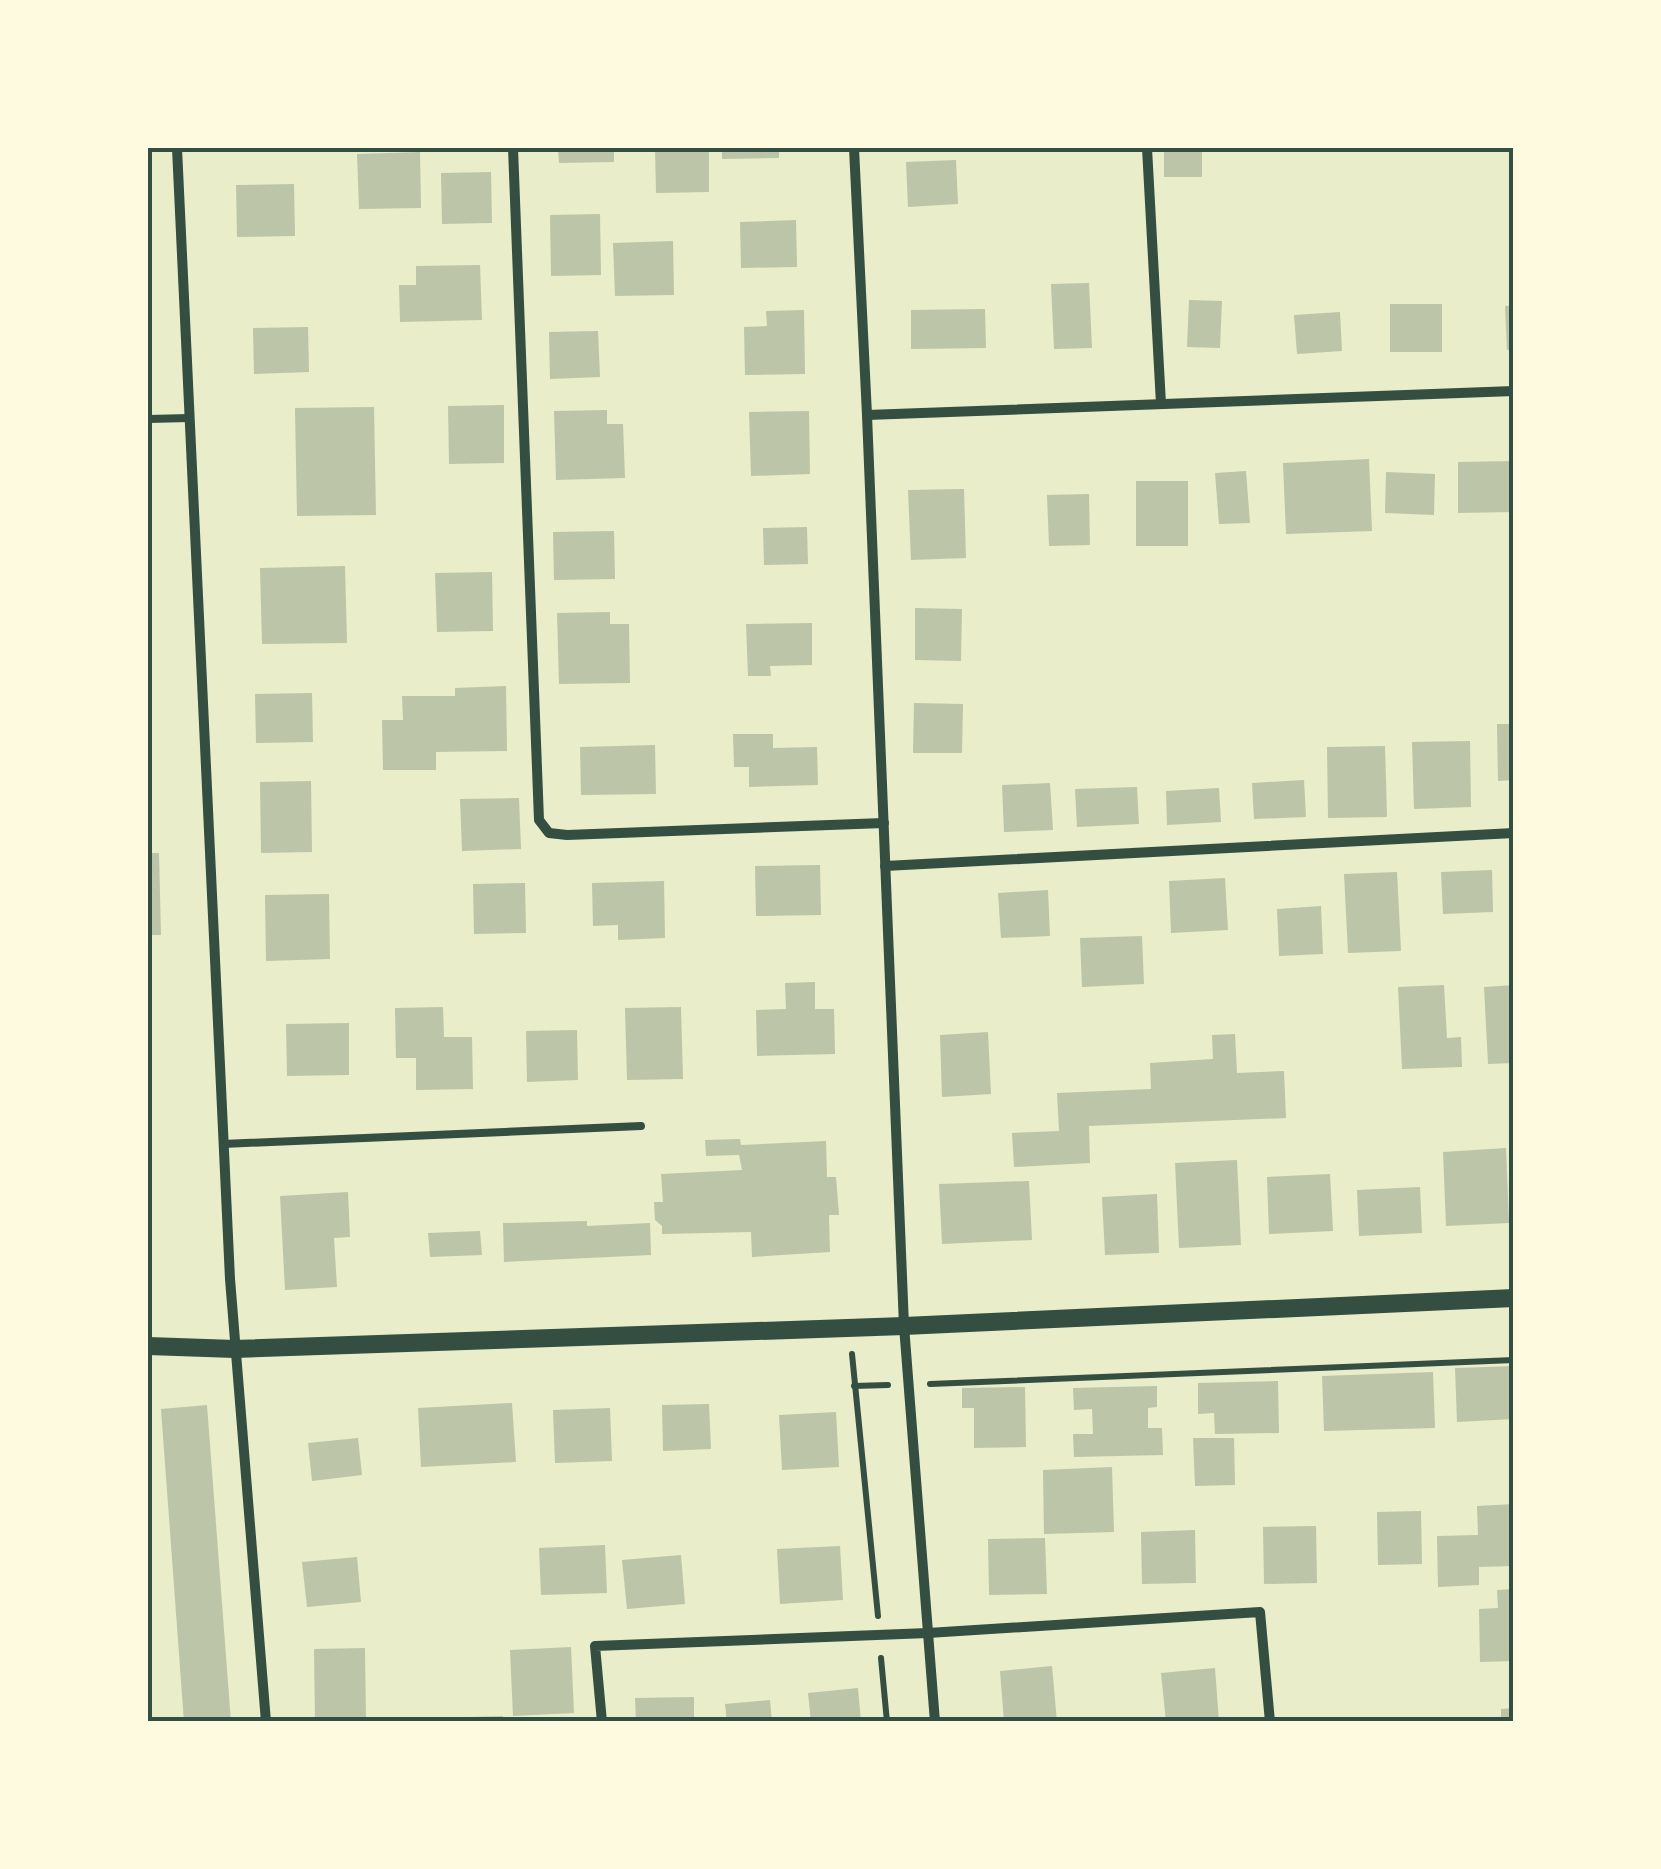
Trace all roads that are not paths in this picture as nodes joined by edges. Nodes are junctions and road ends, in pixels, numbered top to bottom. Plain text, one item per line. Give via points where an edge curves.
1 (177, 148) edge
2 (513, 148) edge
3 (854, 148) edge
4 (1147, 148) edge
5 (1514, 391) edge
6 (1161, 404) junction
7 (867, 415) junction
8 (190, 418) junction
9 (148, 419) edge
10 (884, 824) junction
11 (1514, 833) edge
12 (885, 866) junction
13 (641, 1126) dead end
14 (223, 1144) junction
15 (1514, 1298) edge
16 (904, 1326) junction
17 (148, 1346) edge
18 (236, 1349) junction
19 (928, 1634) junction
20 (266, 1722) edge
21 (602, 1722) edge
22 (935, 1722) edge
23 (1270, 1722) edge

1 - 8 street
2 - 10 street via 538,820 548,833 567,835
3 - 7 street
4 - 6 street
5 - 6 street
6 - 7 street
7 - 10 street
8 - 9 lane
8 - 14 street
10 - 12 street
11 - 12 street
12 - 16 street
13 - 14 lane
14 - 18 street
15 - 16 street
16 - 18 street
16 - 19 street
17 - 18 street
18 - 20 street
19 - 21 street via 595,1646
19 - 22 street
19 - 23 street via 1260,1612

